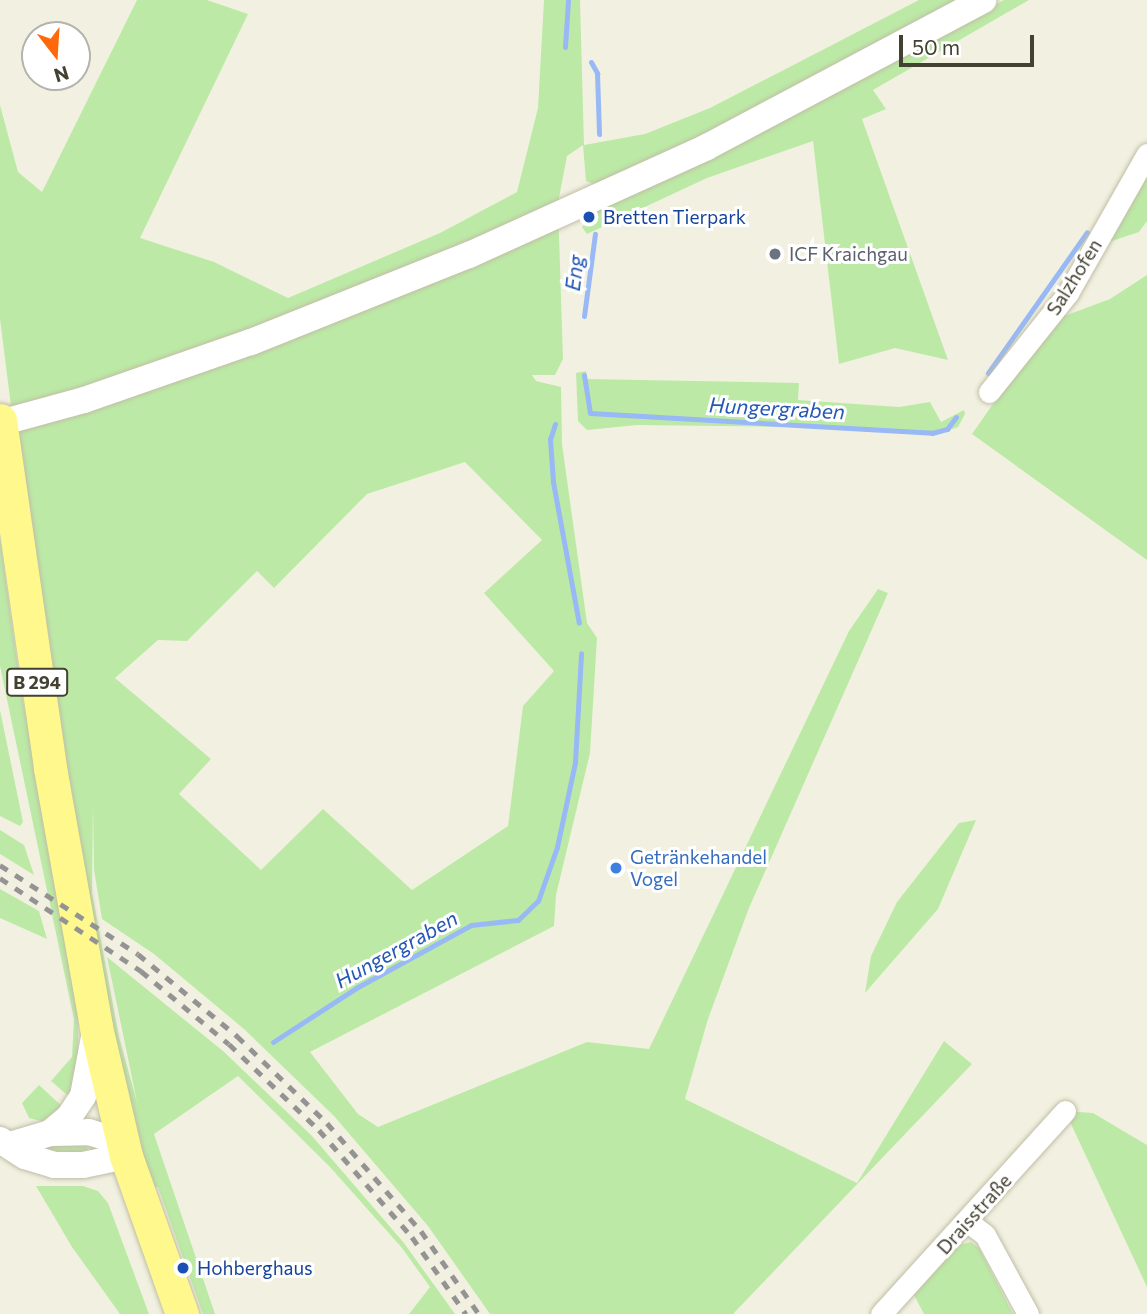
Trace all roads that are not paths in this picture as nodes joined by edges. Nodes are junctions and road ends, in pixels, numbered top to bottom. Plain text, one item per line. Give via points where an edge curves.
1 (983, 0) edge
2 (1147, 154) edge
3 (989, 392) dead end
4 (0, 421) edge
5 (96, 1027) junction
6 (1065, 1111) dead end
7 (50, 1133) junction
8 (5, 1142) edge
9 (126, 1156) junction
10 (968, 1222) junction
11 (181, 1314) edge
12 (881, 1314) edge
13 (1028, 1314) edge

1 - 4 street via 707,147 469,255 251,342 84,400
2 - 3 street, Salzhofen via 1068,293
4 - 5 main road, B 294 via 48,755
5 - 7 street via 83,1096 69,1118
5 - 9 main road, B 294
6 - 10 street, Draisstraße
7 - 8 street
7 - 9 street via 89,1132 107,1138
8 - 9 street via 25,1156 54,1165 83,1165
9 - 11 main road, B 294
10 - 12 street, Draisstraße
10 - 13 street via 985,1235

